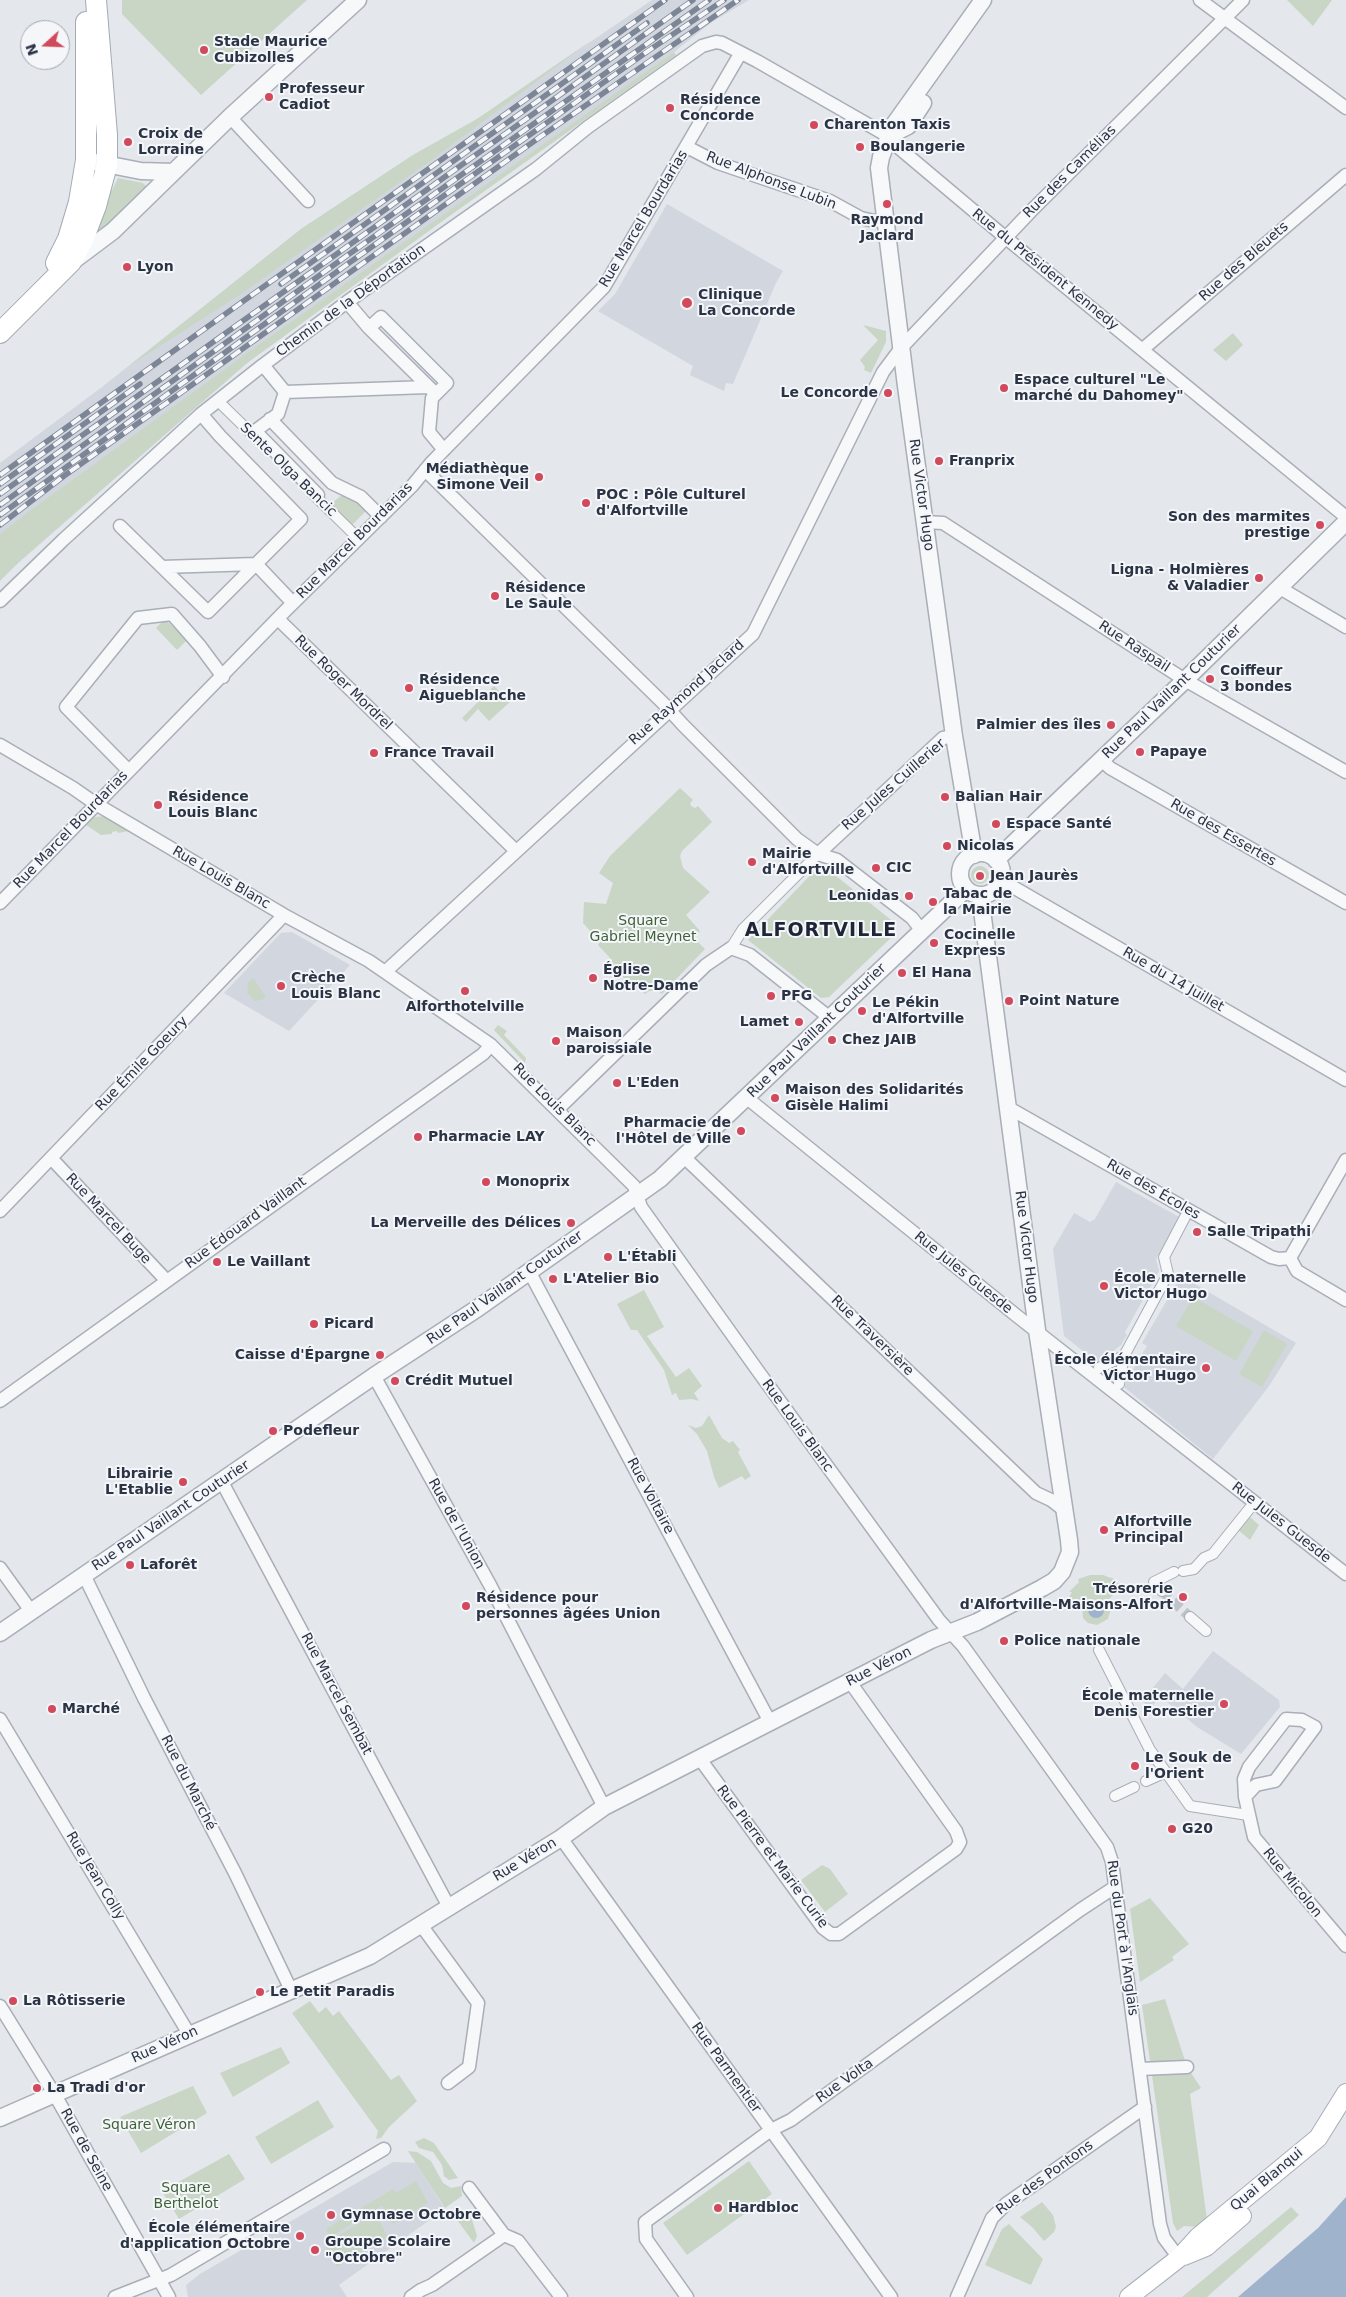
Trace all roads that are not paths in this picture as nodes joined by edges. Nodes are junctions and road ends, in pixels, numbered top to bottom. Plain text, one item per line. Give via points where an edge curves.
1 (86, 0) edge
2 (96, 0) edge
3 (358, 0) edge
4 (983, 0) edge
5 (995, 0) edge
6 (1200, 0) edge
7 (1243, 0) edge
8 (1224, 18) junction
9 (728, 47) joint
10 (740, 54) junction
11 (1346, 108) edge
12 (230, 117) junction
13 (888, 136) junction
14 (687, 147) junction
15 (86, 160) junction
16 (107, 165) junction
17 (173, 172) junction
18 (1346, 175) edge
19 (308, 201) dead end
20 (884, 219) junction
21 (1006, 238) junction
22 (71, 262) junction
23 (43, 289) junction
24 (347, 302) junction
25 (369, 328) junction
26 (0, 334) edge
27 (901, 348) junction
28 (1143, 350) junction
29 (263, 365) junction
30 (432, 391) junction
31 (285, 392) junction
32 (218, 401) junction
33 (201, 414) junction
34 (270, 419) junction
35 (444, 450) junction
36 (425, 470) junction
37 (318, 495) dead end
38 (381, 517) junction
39 (1346, 517) edge
40 (925, 522) junction
41 (1346, 522) edge
42 (120, 526) dead end
43 (359, 539) junction
44 (256, 564) junction
45 (162, 567) junction
46 (1280, 588) junction
47 (0, 601) edge
48 (293, 603) junction
49 (278, 619) junction
50 (1346, 627) edge
51 (223, 677) junction
52 (1186, 680) junction
53 (669, 709) junction
54 (954, 736) junction
55 (0, 745) edge
56 (1102, 760) junction
57 (128, 771) junction
58 (1346, 772) edge
59 (96, 804) junction
60 (516, 851) junction
61 (818, 854) junction
62 (974, 854) junction
63 (996, 860) junction
64 (1001, 880) junction
65 (973, 892) junction
66 (0, 903) edge
67 (1346, 904) edge
68 (284, 915) junction
69 (922, 931) junction
70 (731, 948) junction
71 (385, 972) junction
72 (830, 1018) junction
73 (491, 1045) junction
74 (1346, 1080) edge
75 (747, 1098) junction
76 (1009, 1108) junction
77 (558, 1109) junction
78 (684, 1157) junction
79 (51, 1158) junction
80 (1346, 1160) edge
81 (638, 1196) junction
82 (0, 1211) edge
83 (1185, 1217) dead end
84 (1290, 1258) junction
85 (530, 1271) junction
86 (166, 1280) junction
87 (1346, 1300) edge
88 (1037, 1330) junction
89 (1124, 1356) junction
90 (1099, 1368) dead end
91 (374, 1376) junction
92 (1119, 1384) dead end
93 (0, 1401) edge
94 (222, 1482) junction
95 (1254, 1503) junction
96 (1064, 1510) junction
97 (0, 1568) edge
98 (1346, 1574) edge
99 (84, 1575) junction
100 (1042, 1588) joint
101 (1162, 1591) dead end
102 (31, 1611) junction
103 (1190, 1617) tunnel mouth
104 (1206, 1631) dead end
105 (0, 1633) edge
106 (951, 1633) junction
107 (1099, 1650) dead end
108 (850, 1682) junction
109 (0, 1719) edge
110 (770, 1722) junction
111 (700, 1759) junction
112 (1166, 1772) junction
113 (1146, 1781) dead end
114 (1134, 1787) dead end
115 (1115, 1796) dead end
116 (1245, 1797) junction
117 (604, 1807) junction
118 (1248, 1815) junction
119 (561, 1838) junction
120 (1115, 1887) junction
121 (449, 1907) junction
122 (421, 1925) junction
123 (1346, 1946) edge
124 (291, 1990) junction
125 (0, 2006) edge
126 (189, 2034) junction
127 (1187, 2067) dead end
128 (1140, 2069) junction
129 (448, 2083) dead end
130 (1346, 2093) edge
131 (55, 2094) junction
132 (1145, 2107) junction
133 (1346, 2110) edge
134 (0, 2118) edge
135 (771, 2130) junction
136 (384, 2149) dead end
137 (469, 2188) dead end
138 (504, 2235) junction
139 (1178, 2258) junction
140 (1160, 2273) junction
141 (160, 2280) junction
142 (115, 2297) edge
143 (170, 2297) edge
144 (411, 2297) edge
145 (561, 2297) edge
146 (687, 2297) edge
147 (891, 2297) edge
148 (957, 2297) edge
149 (1129, 2297) edge
150 (1138, 2297) edge

1 - 15 main road
2 - 16 main road
3 - 12 street
4 - 13 street, Rue Victor Hugo
5 - 13 street via 908,126
6 - 8 street
7 - 8 street, Rue des Camélias
8 - 11 street
8 - 21 street, Rue des Camélias
9 - 10 street, Rue du Président Kennedy
9 - 24 street, Chemin de la Déportation via 716,42 702,46 588,127 536,169
10 - 13 street, Rue du Président Kennedy
10 - 14 street, Rue Marcel Bourdarias
12 - 17 street
12 - 19 street
13 - 20 street, Rue Victor Hugo via 879,168
13 - 21 street, Rue du Président Kennedy
14 - 20 street, Rue Alphonse Lubin via 718,163 830,201 861,218
14 - 35 street, Rue Marcel Bourdarias via 604,287
15 - 16 street
15 - 23 main road via 79,202 68,239
16 - 17 street
16 - 22 main road via 96,206
17 - 22 street via 113,231
18 - 28 street, Rue des Bleuets
20 - 27 street, Rue Victor Hugo
21 - 27 street, Rue des Camélias
21 - 28 street, Rue du Président Kennedy
22 - 23 main road
23 - 26 main road
24 - 25 street
24 - 29 street, Chemin de la Déportation
25 - 30 street
25 - 30 street via 381,316 447,383
27 - 40 street, Rue Victor Hugo
27 - 53 street, Rue Raymond Jaclard via 883,372 753,634
28 - 39 street, Rue du Président Kennedy
29 - 31 street
29 - 32 street, Chemin de la Déportation
30 - 31 street
30 - 35 street via 429,432
31 - 34 street via 278,414
32 - 33 street, Chemin de la Déportation
32 - 43 street, Sente Olga Bancic
33 - 44 street via 300,519
33 - 47 street, Chemin de la Déportation
34 - 37 street via 254,432
34 - 38 street via 332,483 361,497
35 - 36 street, Rue Marcel Bourdarias
36 - 38 street, Rue Marcel Bourdarias
36 - 53 street
38 - 43 street, Rue Marcel Bourdarias
40 - 52 street, Rue Raspail via 942,523
40 - 54 street, Rue Victor Hugo
41 - 46 street, Rue Paul Vaillant Couturier
42 - 45 street
43 - 48 street, Rue Marcel Bourdarias
44 - 45 street
44 - 45 street via 208,612
44 - 48 street
46 - 50 street
46 - 52 street, Rue Paul Vaillant Couturier
48 - 49 street, Rue Marcel Bourdarias
49 - 51 street, Rue Marcel Bourdarias
49 - 60 street, Rue Roger Mordrel
51 - 57 street, Rue Marcel Bourdarias
51 - 57 street via 172,614 138,618 66,707
52 - 56 street, Rue Paul Vaillant Couturier
52 - 58 street, Rue Raspail
53 - 60 street, Rue Raymond Jaclard
53 - 61 street via 797,839
54 - 61 street, Rue Jules Cuillerier via 943,738
54 - 62 street, Rue Victor Hugo
55 - 59 street, Rue Louis Blanc
56 - 63 street, Rue Paul Vaillant Couturier
56 - 67 street, Rue des Essertes via 1110,768
57 - 59 street, Rue Marcel Bourdarias
59 - 66 street, Rue Marcel Bourdarias
59 - 68 street, Rue Louis Blanc
60 - 71 street, Rue Raymond Jaclard
61 - 69 street via 837,860 912,918
61 - 70 street, Rue Jules Cuillerier via 742,929
62 - 63 street via 983,853
62 - 65 street via 964,862 961,878
63 - 64 street via 1002,873
64 - 65 street via 993,891
64 - 74 street, Rue du 14 Juillet
65 - 69 street, Rue Paul Vaillant Couturier
65 - 76 street, Rue Victor Hugo
68 - 71 street, Rue Louis Blanc
68 - 79 street, Rue Émile Goeury
69 - 72 street, Rue Paul Vaillant Couturier
70 - 72 street via 750,956
70 - 77 street, Rue Jules Cuillerier via 706,965
71 - 73 street, Rue Louis Blanc
72 - 75 street, Rue Paul Vaillant Couturier
73 - 77 street, Rue Louis Blanc
73 - 86 street, Rue Édouard Vaillant
75 - 78 street, Rue Paul Vaillant Couturier
75 - 88 street, Rue Jules Guesde
76 - 84 street, Rue des Écoles via 1271,1257
76 - 88 street, Rue Victor Hugo
77 - 81 street, Rue Louis Blanc via 634,1186
78 - 81 street, Rue Paul Vaillant Couturier
78 - 96 street, Rue Traversière via 1036,1493
79 - 82 street, Rue Émile Goeury
79 - 86 street, Rue Marcel Buge
80 - 84 street
81 - 85 street, Rue Paul Vaillant Couturier
81 - 106 street, Rue Louis Blanc via 641,1207 758,1372
83 - 89 street via 1164,1257 1168,1274
84 - 87 street via 1297,1271
85 - 91 street, Rue Paul Vaillant Couturier
85 - 110 street, Rue Voltaire
86 - 93 street, Rue Édouard Vaillant
88 - 95 street, Rue Jules Guesde
88 - 96 street, Rue Victor Hugo
89 - 90 street
89 - 92 street
91 - 94 street, Rue Paul Vaillant Couturier
91 - 117 street, Rue de l'Union via 490,1585
94 - 99 street, Rue Paul Vaillant Couturier
94 - 121 street, Rue Marcel Sembat
95 - 98 street, Rue Jules Guesde
95 - 101 street via 1213,1554 1194,1569 1178,1571 1154,1582
96 - 100 street, Rue Victor Hugo via 1070,1552 1067,1563 1054,1581
97 - 102 street
99 - 102 street, Rue Paul Vaillant Couturier
99 - 124 street, Rue du Marché
100 - 106 street, Rue Véron
102 - 105 street, Rue Paul Vaillant Couturier
103 - 104 street
106 - 108 street, Rue Véron
106 - 120 street, Rue du Port à l'Anglais via 1107,1847
107 - 112 street via 1150,1750
108 - 110 street, Rue Véron
108 - 111 street, Rue Pierre et Marie Curie via 956,1831 960,1842 839,1934 831,1934 823,1928
109 - 126 street, Rue Jean Colly
110 - 111 street, Rue Véron
111 - 117 street, Rue Véron
112 - 113 street
112 - 118 street via 1190,1806
114 - 115 street
116 - 116 street, Rue Micolon via 1256,1786 1275,1781 1315,1727 1302,1720 1286,1719 1249,1767 1244,1778
116 - 118 street, Rue Micolon
117 - 119 street, Rue Véron
118 - 123 street, Rue Micolon via 1254,1836
119 - 121 street, Rue Véron
119 - 135 street, Rue Parmentier
120 - 128 street, Rue du Port à l'Anglais
120 - 135 street, Rue Volta via 791,2120
121 - 122 street, Rue Véron
122 - 124 street, Rue Véron via 370,1956
122 - 129 street via 478,2004 469,2067
124 - 126 street, Rue Véron
125 - 131 street, Rue de Seine
126 - 131 street, Rue Véron
127 - 128 street
128 - 132 street, Rue du Port à l'Anglais
130 - 139 main road, Quai Blanqui via 1318,2138 1198,2237
131 - 134 street, Rue Véron
131 - 141 street, Rue de Seine
132 - 139 street, Rue du Port à l'Anglais via 1160,2224 1164,2238
132 - 148 street, Rue des Pontons via 1006,2204 992,2218
133 - 139 main road, Quai Blanqui via 1322,2146 1276,2187 1206,2247
135 - 146 street, Rue Volta via 645,2222 646,2239
135 - 147 street, Rue Parmentier
136 - 141 street
137 - 138 street
138 - 144 street
138 - 145 street via 518,2241
139 - 140 main road, Quai Blanqui
140 - 149 main road, Quai Blanqui
140 - 150 main road, Quai Blanqui
141 - 142 street
141 - 143 street, Rue de Seine

